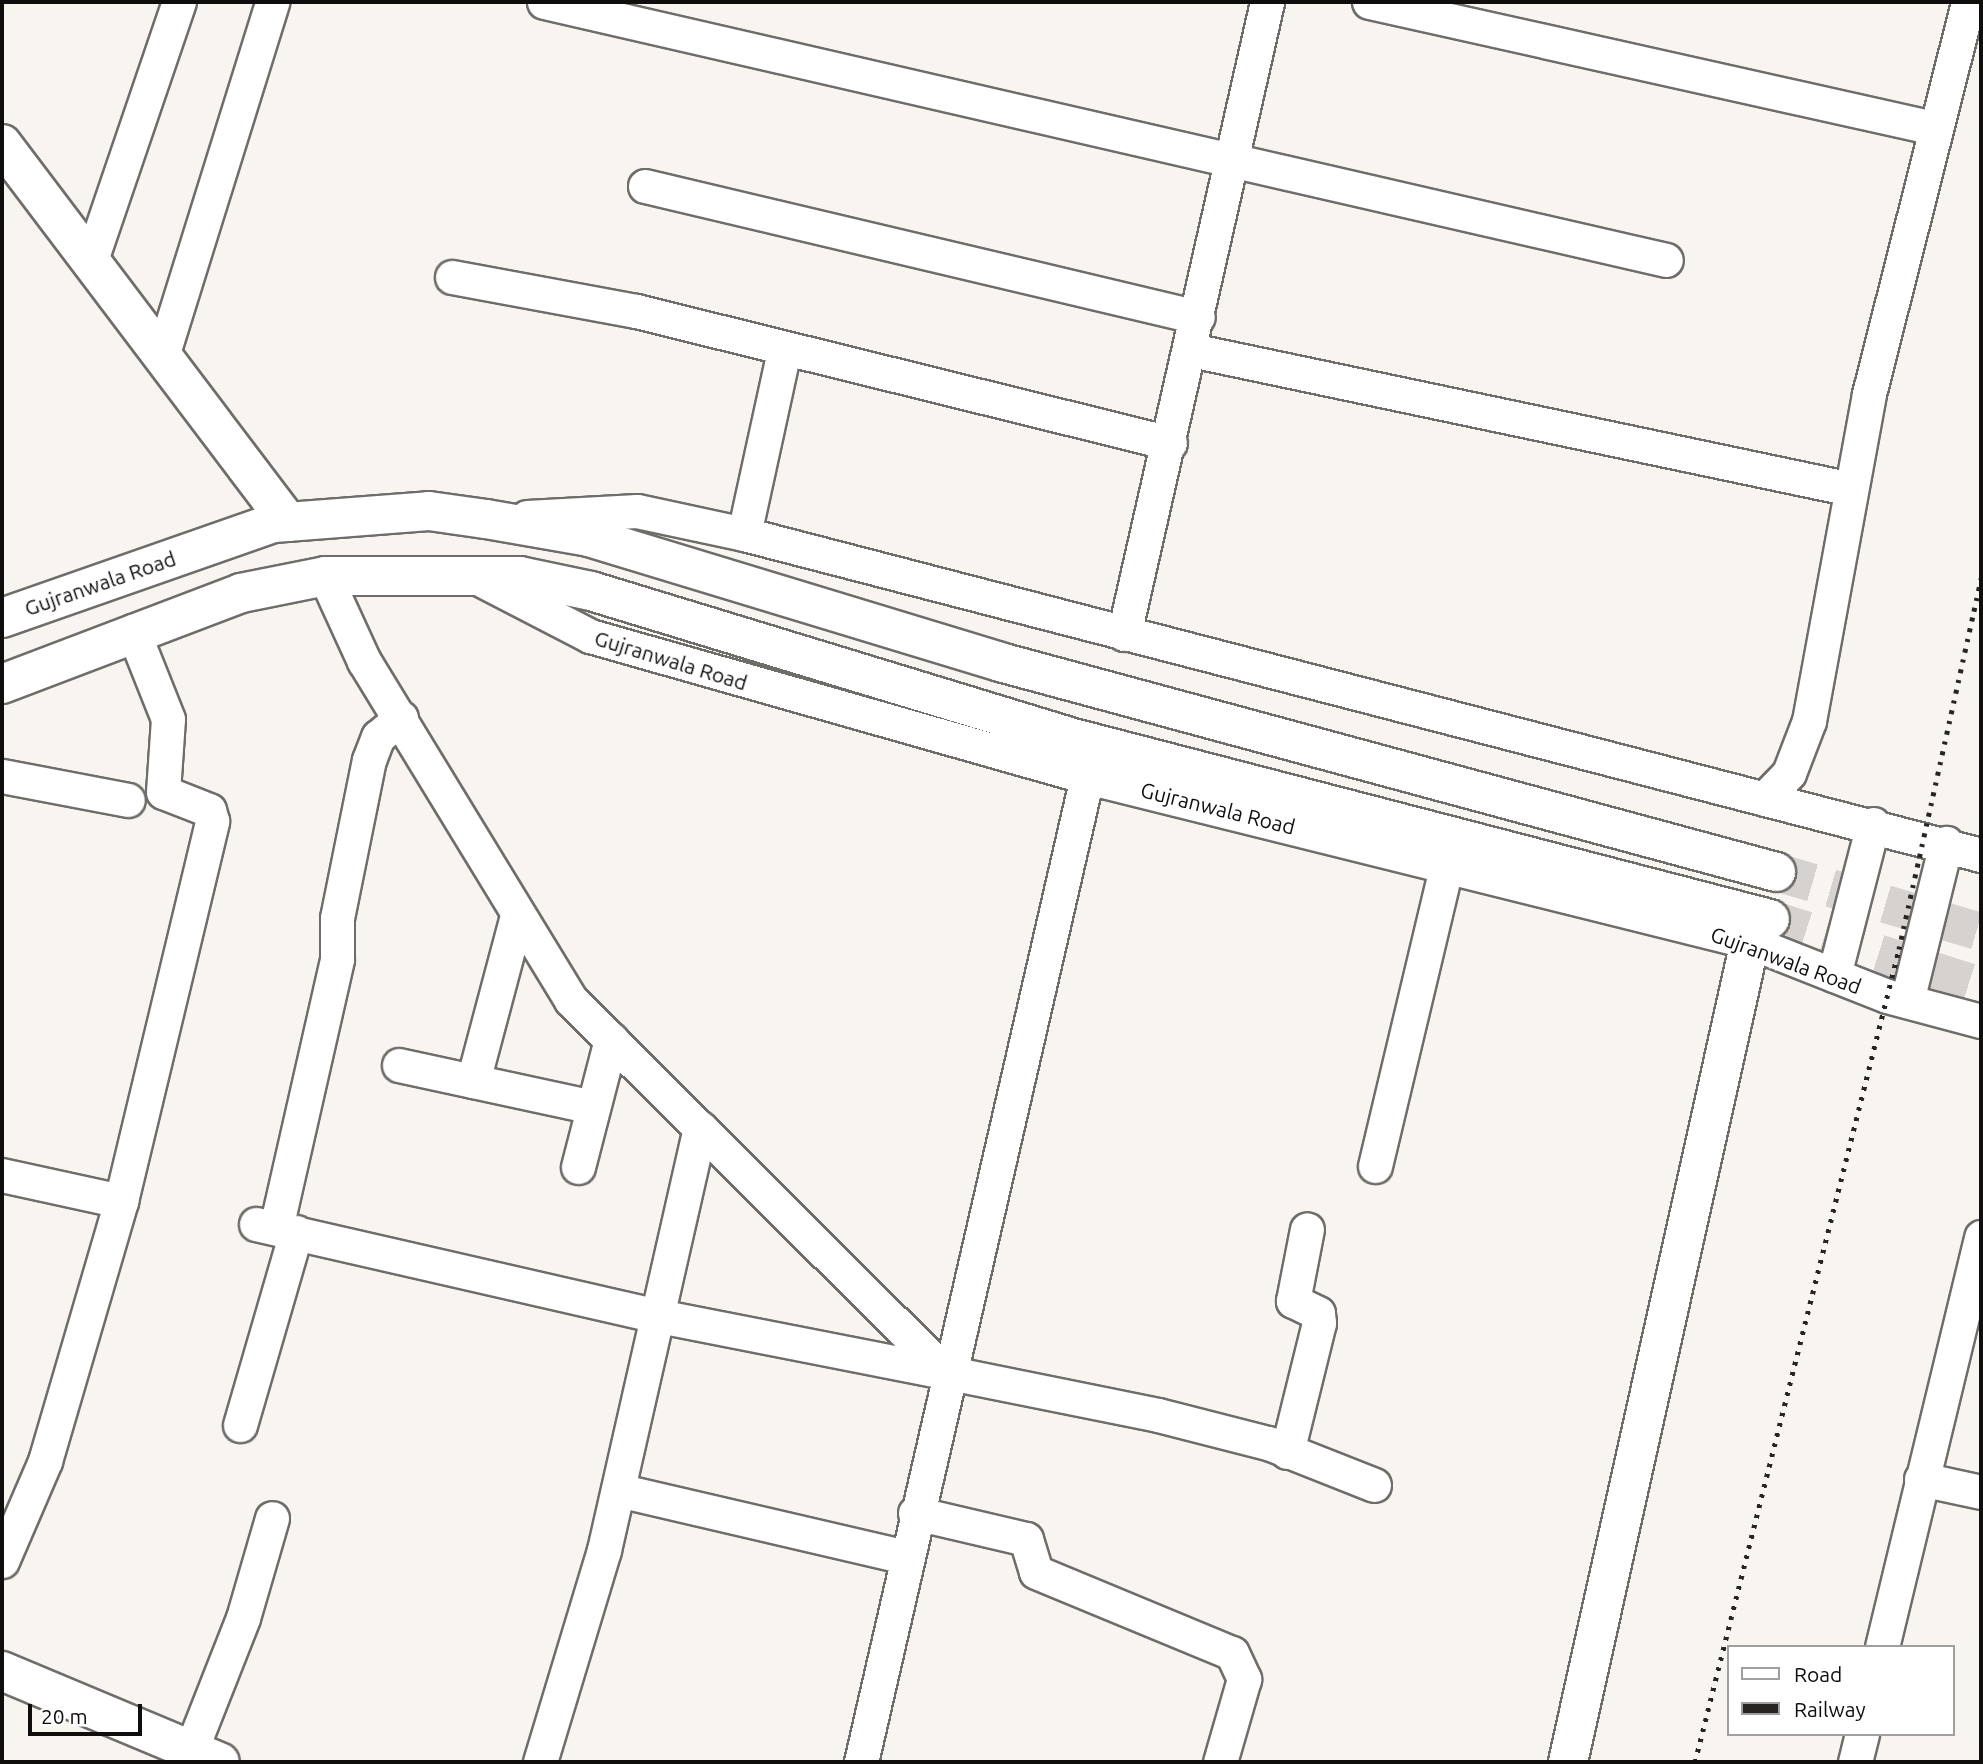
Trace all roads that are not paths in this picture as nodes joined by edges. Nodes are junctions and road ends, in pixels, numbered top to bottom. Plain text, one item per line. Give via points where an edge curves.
1 (179, 2) edge
2 (272, 2) edge
3 (544, 2) edge
4 (1267, 2) edge
5 (1369, 2) edge
6 (1968, 2) edge
7 (1934, 128) junction
8 (2, 144) edge
9 (1233, 161) junction
10 (645, 186) dead end
11 (91, 260) junction
12 (1666, 260) dead end
13 (452, 277) dead end
14 (1198, 317) junction
15 (785, 350) junction
16 (1191, 350) junction
17 (163, 353) junction
18 (1170, 443) junction
19 (1851, 489) junction
20 (486, 519) junction
21 (288, 522) junction
22 (744, 534) junction
23 (464, 571) junction
24 (325, 576) junction
25 (2, 618) edge
26 (133, 631) junction
27 (1125, 634) junction
28 (2, 684) edge
29 (401, 718) junction
30 (2, 776) edge
31 (1087, 776) junction
32 (1764, 799) junction
33 (128, 800) dead end
34 (1873, 824) junction
35 (1946, 842) junction
36 (1981, 855) edge
37 (1447, 864) junction
38 (1776, 872) tunnel mouth
39 (517, 916) junction
40 (1760, 931) junction
41 (1834, 975) junction
42 (1907, 1002) junction
43 (1981, 1021) edge
44 (611, 1040) junction
45 (399, 1065) dead end
46 (473, 1081) junction
47 (593, 1107) junction
48 (700, 1128) junction
49 (1376, 1166) dead end
50 (578, 1167) dead end
51 (2, 1175) edge
52 (121, 1200) junction
53 (276, 1228) junction
54 (1307, 1229) dead end
55 (1981, 1237) edge
56 (659, 1316) junction
57 (1967, 1357) edge
58 (945, 1372) junction
59 (240, 1425) dead end
60 (1287, 1452) junction
61 (1921, 1479) junction
62 (1374, 1485) dead end
63 (618, 1490) junction
64 (1981, 1492) edge
65 (915, 1513) junction
66 (272, 1518) dead end
67 (905, 1557) junction
68 (2, 1561) edge
69 (1882, 1645) edge
70 (2, 1671) edge
71 (1862, 1736) edge
72 (205, 1756) edge
73 (540, 1762) edge
74 (860, 1762) edge
75 (1220, 1762) edge
76 (1568, 1762) edge
77 (1855, 1762) edge

1 - 11 street
2 - 17 street
3 - 9 street
4 - 9 street
5 - 7 street
6 - 7 street
7 - 19 street
8 - 11 main road
9 - 12 street
9 - 14 street
10 - 14 street
11 - 17 main road
13 - 15 street via 636,311
14 - 16 street
15 - 18 street
15 - 22 street
16 - 18 street
16 - 19 street
17 - 21 main road
18 - 27 street
19 - 32 street via 1809,721 1789,773
20 - 21 main road, Gujranwala Road via 429,511
20 - 22 street, Gujranwala Road via 637,511
20 - 38 main road, Gujranwala Road via 589,537 1000,662
21 - 25 main road, Gujranwala Road
22 - 27 street, Gujranwala Road
23 - 24 main road, Gujranwala Road
23 - 31 street, Gujranwala Road via 590,636
23 - 40 main road, Gujranwala Road via 591,591 1073,738
24 - 26 main road, Gujranwala Road via 241,593
24 - 29 street via 364,661
26 - 28 main road, Gujranwala Road
26 - 52 street via 168,719 163,792 212,816
27 - 32 street, Gujranwala Road
29 - 39 street
29 - 53 street via 378,737 369,760 337,918 337,959
30 - 33 street
31 - 37 street, Gujranwala Road
31 - 58 street
32 - 34 street, Gujranwala Road
34 - 35 street, Gujranwala Road
34 - 41 street
35 - 36 street, Gujranwala Road
35 - 42 street
37 - 40 street, Gujranwala Road
37 - 49 street
39 - 44 street via 571,1000
39 - 46 street
40 - 41 street, Gujranwala Road
40 - 76 main road
41 - 42 street, Gujranwala Road
42 - 43 street, Gujranwala Road
44 - 47 street
44 - 48 street
45 - 46 street
46 - 47 street
47 - 50 street
48 - 56 street
48 - 58 street
51 - 52 street
52 - 68 street via 46,1461
53 - 56 street
53 - 59 street
54 - 60 street via 1293,1304 1320,1320
55 - 57 street
56 - 58 street
56 - 63 street
57 - 61 street
58 - 60 street via 1158,1415
58 - 65 street
60 - 62 street
61 - 64 street
61 - 69 street
63 - 67 street
63 - 73 street
65 - 67 street
65 - 75 street via 1023,1538 1036,1572 1232,1653 1244,1679
66 - 72 street
67 - 74 street
70 - 72 main road
71 - 77 street

